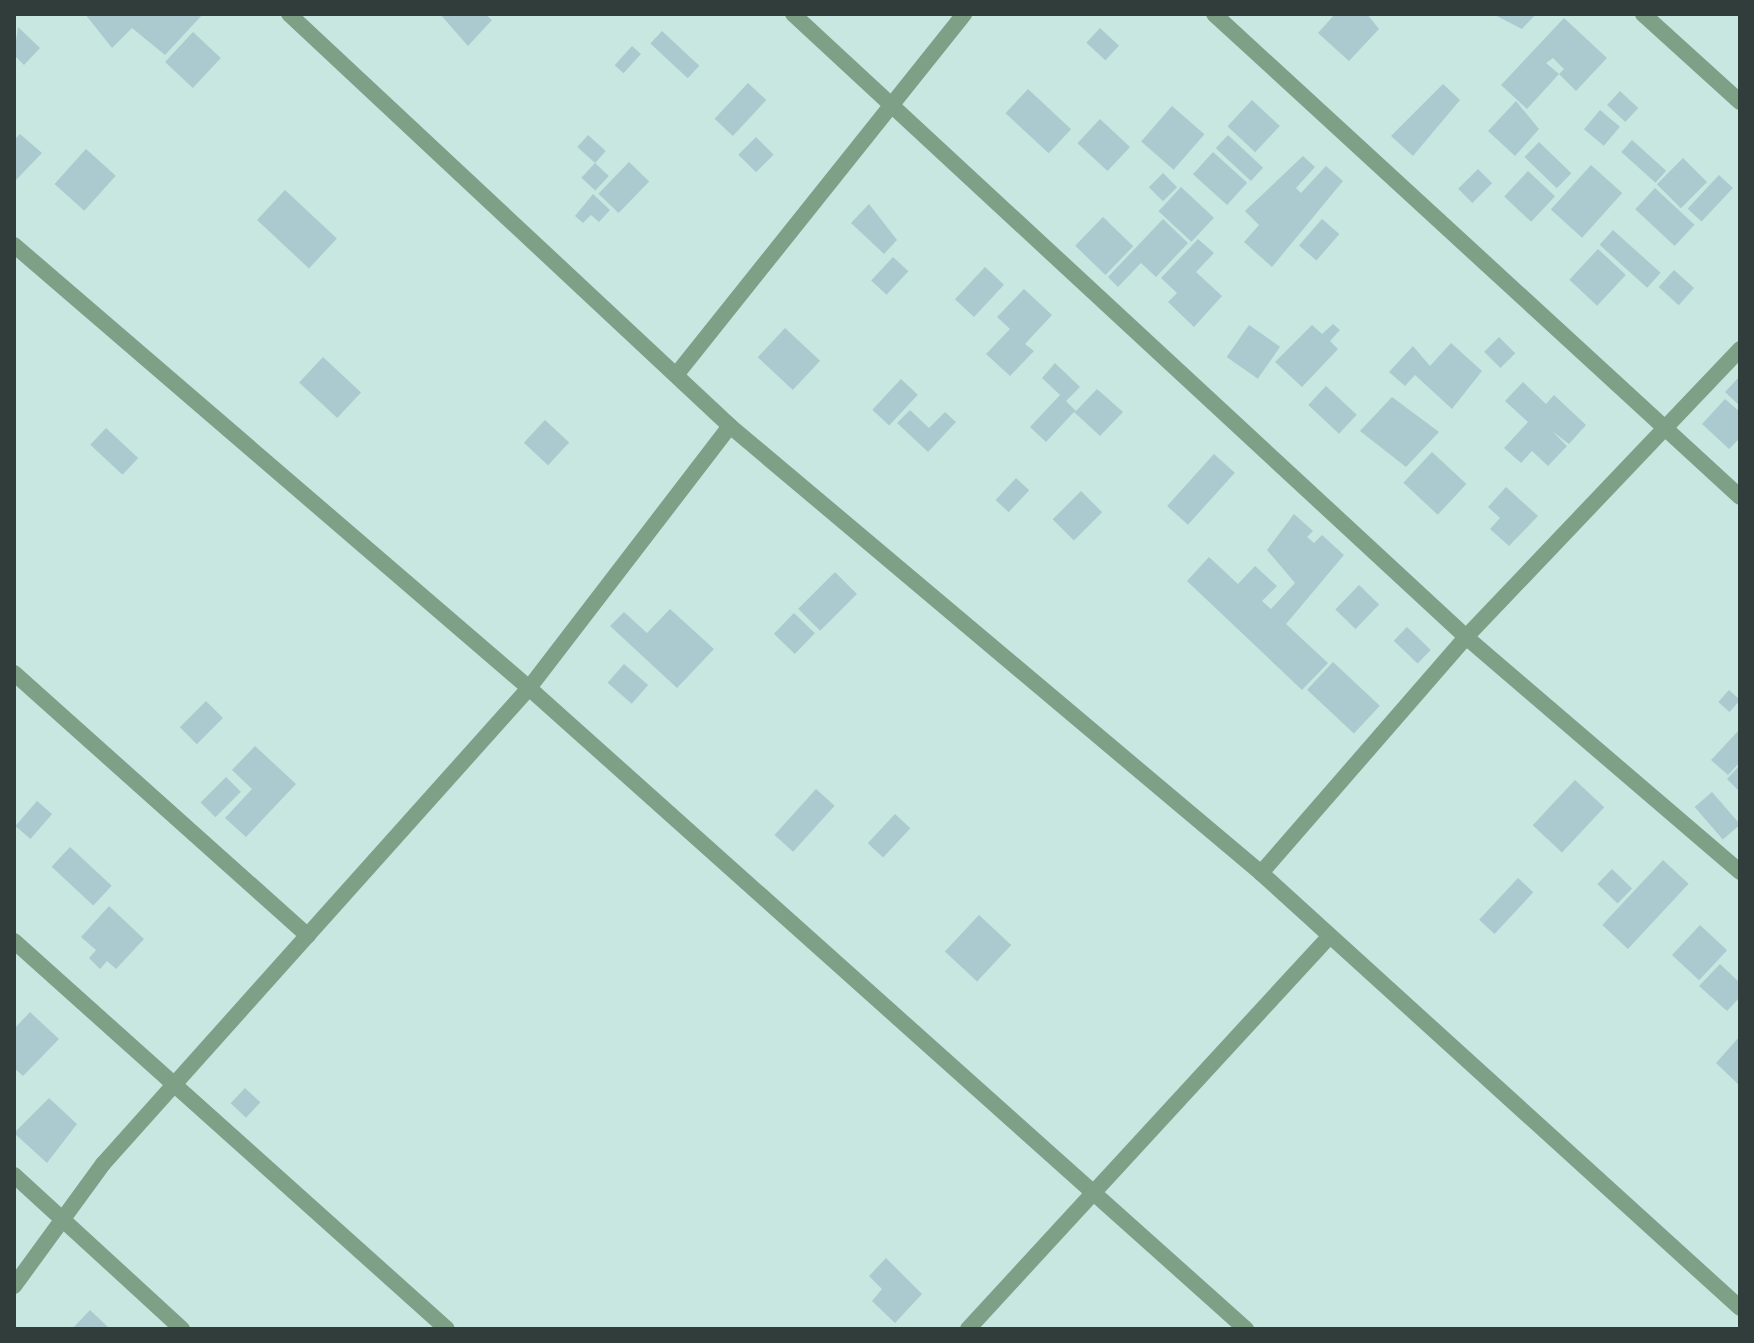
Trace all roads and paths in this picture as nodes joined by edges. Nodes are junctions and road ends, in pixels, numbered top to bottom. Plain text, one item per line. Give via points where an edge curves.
1 (289, 14) edge
2 (793, 14) edge
3 (964, 14) edge
4 (1214, 14) edge
5 (1643, 14) edge
6 (1740, 102) edge
7 (892, 105) junction
8 (14, 245) edge
9 (1740, 349) edge
10 (676, 375) junction
11 (730, 426) junction
12 (1663, 429) junction
13 (1740, 497) edge
14 (1466, 637) junction
15 (14, 673) edge
16 (529, 688) junction
17 (1740, 872) edge
18 (1261, 873) junction
19 (308, 936) junction
20 (1327, 939) junction
21 (14, 941) edge
22 (175, 1085) junction
23 (14, 1175) edge
24 (1092, 1190) junction
25 (67, 1222) junction
26 (14, 1286) edge
27 (1740, 1308) edge
28 (182, 1329) edge
29 (447, 1329) edge
30 (968, 1329) edge
31 (1246, 1329) edge

1 - 10 street
2 - 7 street
3 - 7 street
4 - 12 street
5 - 6 street
7 - 10 street
7 - 14 street
8 - 16 street
9 - 12 street
10 - 11 street
11 - 16 street
11 - 18 street
12 - 13 street
12 - 14 street
14 - 17 street
14 - 18 street
15 - 19 street
16 - 19 street
16 - 24 street
18 - 20 street
19 - 22 street
20 - 24 street
20 - 27 street
21 - 22 street
22 - 25 street via 103,1164
22 - 29 street
23 - 25 street
24 - 30 street
24 - 31 street
25 - 26 street
25 - 28 street

